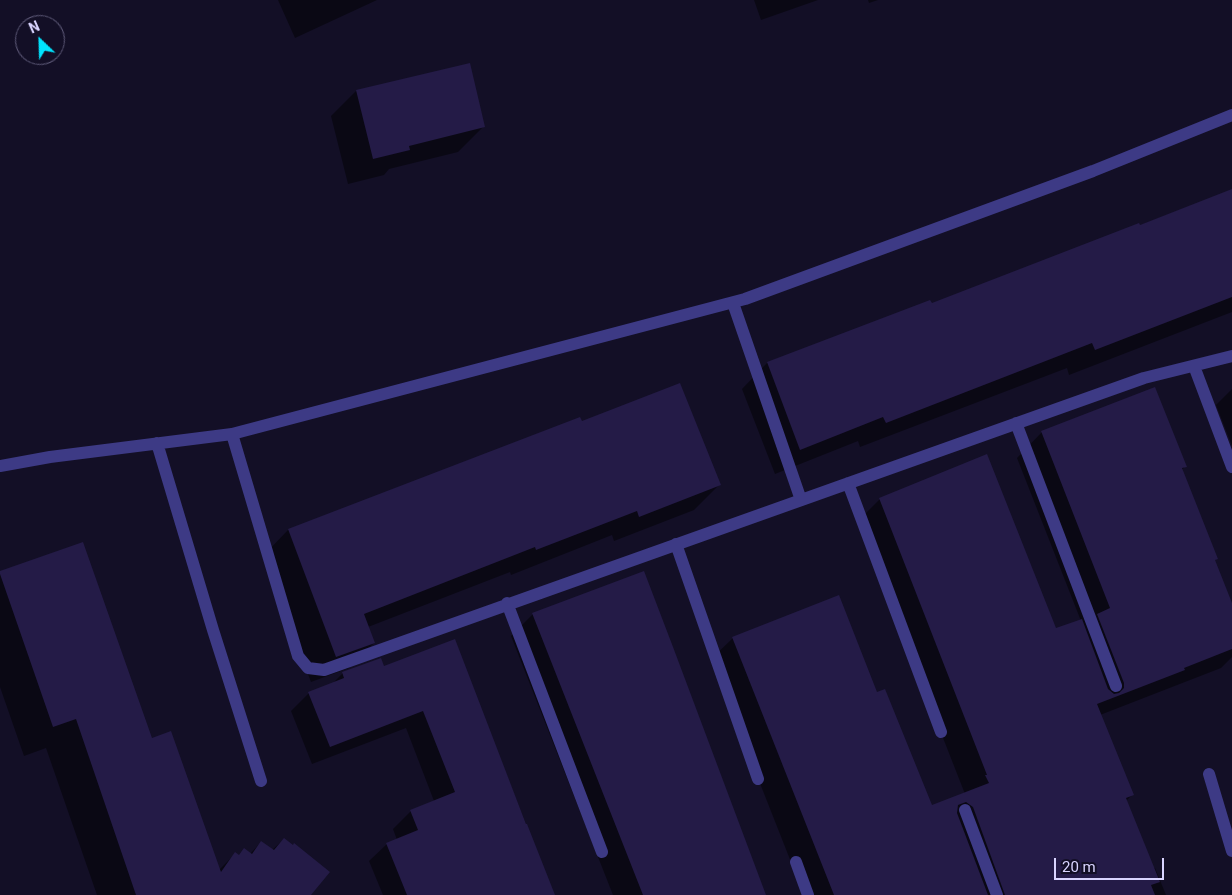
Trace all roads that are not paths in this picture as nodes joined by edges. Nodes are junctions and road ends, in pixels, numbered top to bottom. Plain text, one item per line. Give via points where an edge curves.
1 (1232, 115) edge
2 (733, 302) junction
3 (1232, 356) edge
4 (1194, 366) junction
5 (1016, 423) junction
6 (232, 434) junction
7 (157, 443) junction
8 (0, 466) edge
9 (1232, 467) edge
10 (848, 483) junction
11 (801, 500) junction
12 (676, 544) junction
13 (507, 603) junction
14 (1116, 686) dead end
15 (941, 732) dead end
16 (1209, 774) dead end
17 (758, 779) dead end
18 (261, 781) dead end
19 (965, 810) dead end
20 (1232, 851) edge
21 (602, 852) dead end
22 (796, 862) dead end
23 (808, 895) edge
24 (997, 895) edge

1 - 2 street via 1093,171
2 - 6 street
2 - 11 street
3 - 4 street
4 - 5 street via 1144,378
4 - 9 street
5 - 10 street
5 - 14 street
6 - 7 street
6 - 13 street via 298,656 308,668 324,670
7 - 8 street via 50,456
7 - 18 street
10 - 11 street
10 - 15 street
11 - 12 street
12 - 13 street
12 - 17 street
13 - 21 street
16 - 20 street
19 - 24 street
22 - 23 street

